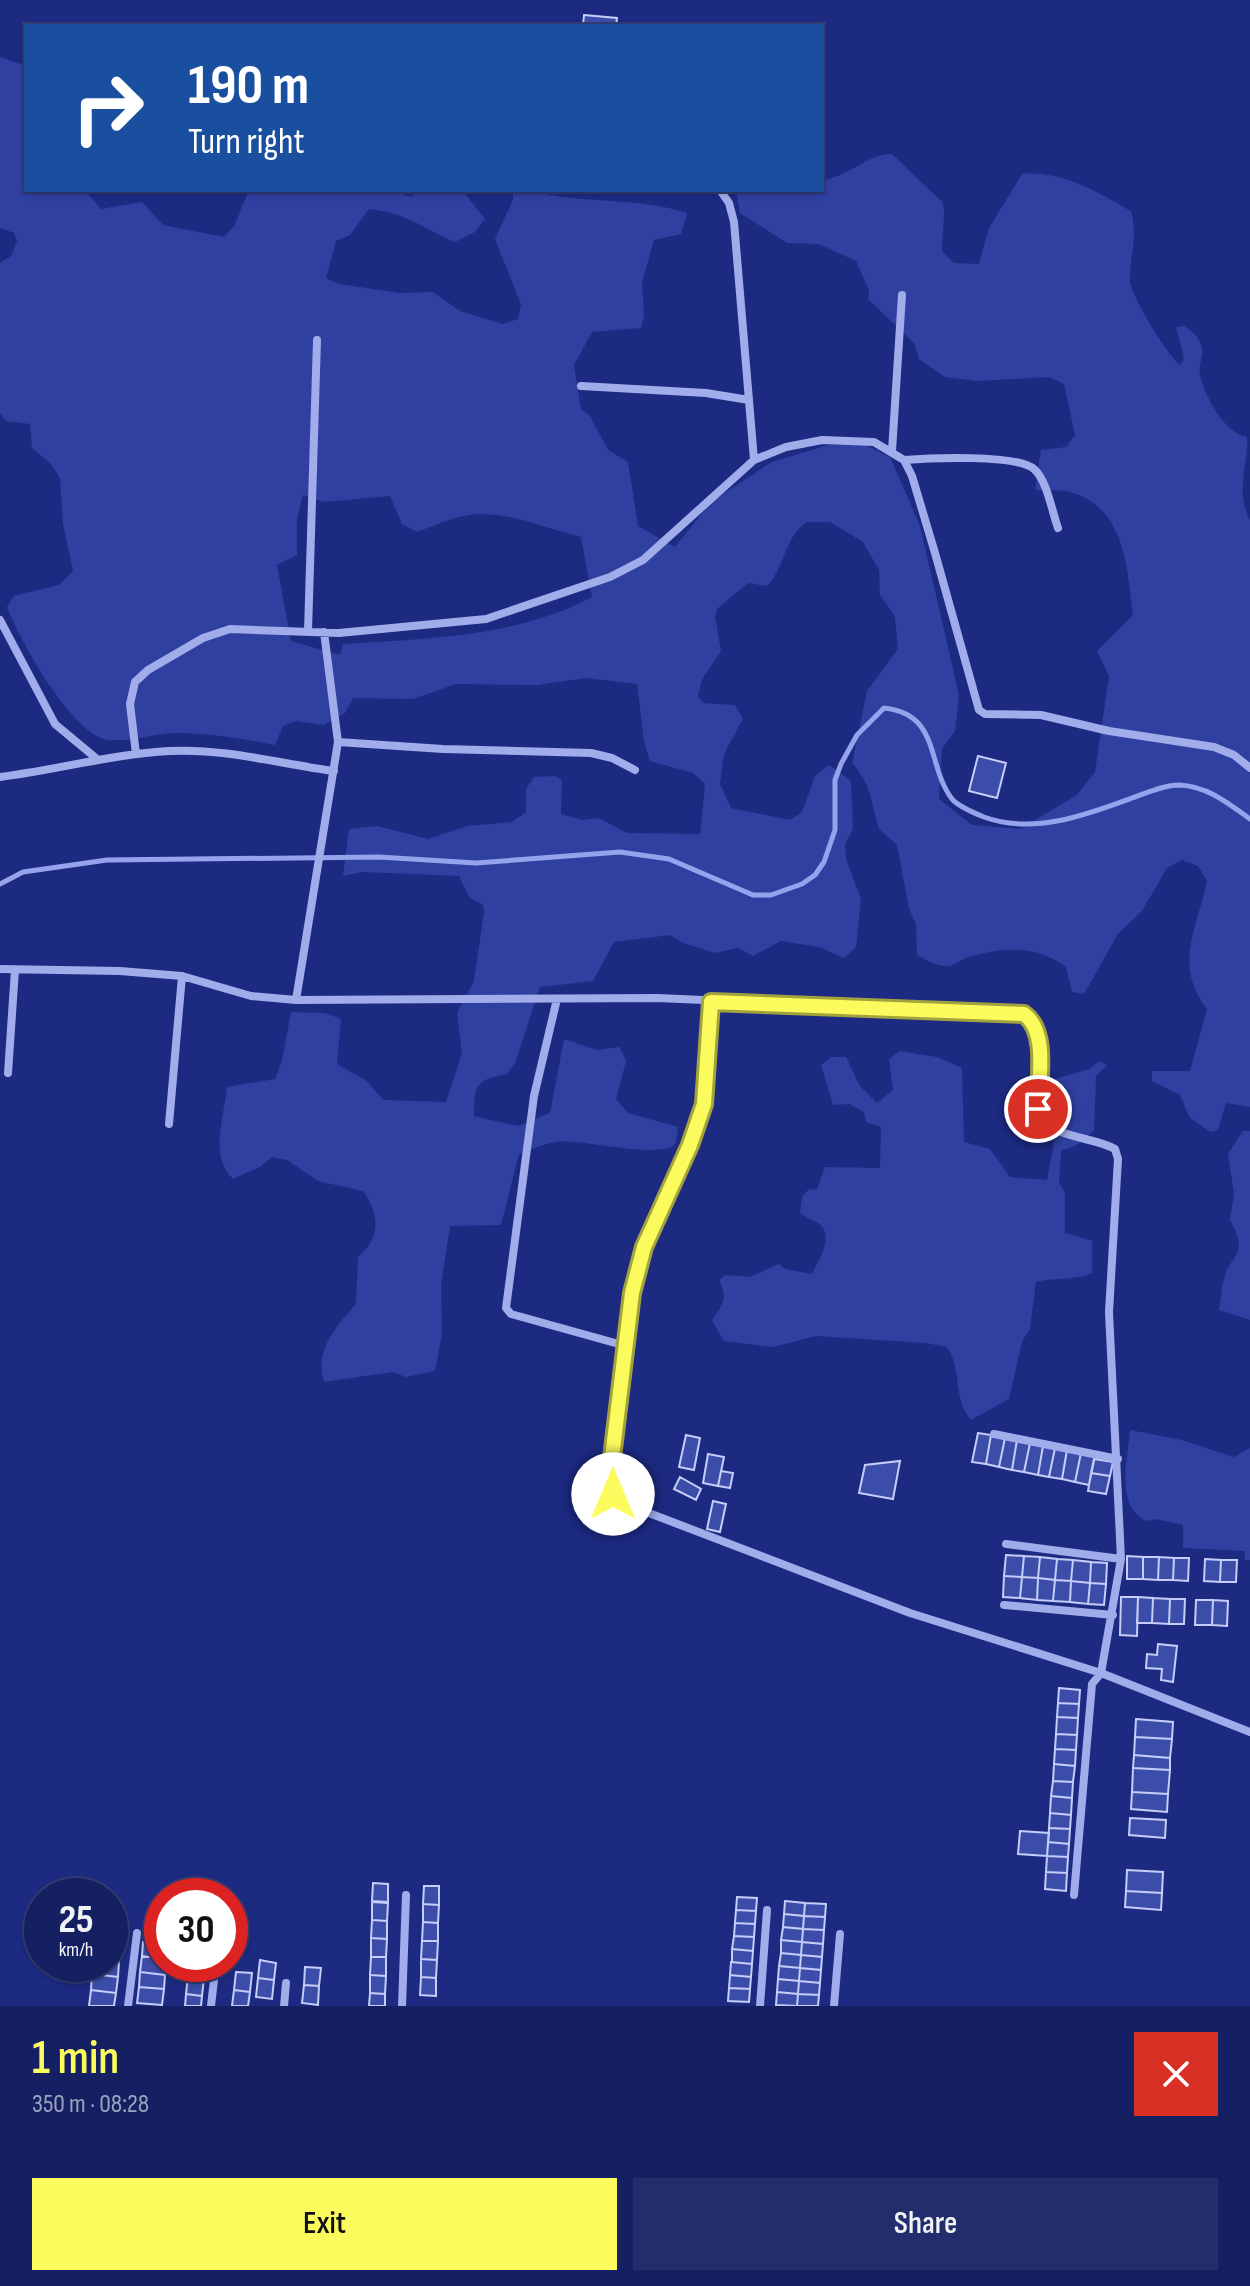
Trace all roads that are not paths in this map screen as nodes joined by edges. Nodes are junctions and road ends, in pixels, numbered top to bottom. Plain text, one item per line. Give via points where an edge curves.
1 (721, 192) edge
2 (902, 295) dead end
3 (317, 340) dead end
4 (581, 386) dead end
5 (749, 400) junction
6 (892, 451) junction
7 (754, 460) junction
8 (904, 460) junction
9 (1058, 528) dead end
10 (0, 620) edge
11 (308, 631) junction
12 (324, 632) junction
13 (338, 742) junction
14 (136, 754) junction
15 (97, 759) junction
16 (1250, 768) edge
17 (635, 770) dead end
18 (334, 771) junction
19 (0, 777) edge
20 (0, 969) edge
21 (15, 970) junction
22 (182, 976) junction
23 (557, 999) junction
24 (296, 1000) junction
25 (711, 1002) junction
26 (8, 1073) dead end
27 (169, 1124) dead end
28 (626, 1346) junction
29 (994, 1434) dead end
30 (1118, 1459) junction
31 (1006, 1544) dead end
32 (1121, 1559) junction
33 (1004, 1605) dead end
34 (1113, 1615) junction
35 (1101, 1673) junction
36 (1250, 1732) edge
37 (406, 1895) dead end
38 (1074, 1895) dead end
39 (767, 1910) dead end
40 (137, 1933) dead end
41 (840, 1934) dead end
42 (214, 1982) edge
43 (286, 1983) dead end
44 (128, 2006) edge
45 (211, 2006) edge
46 (284, 2006) edge
47 (402, 2006) edge
48 (760, 2006) edge
49 (834, 2006) edge

1 - 5 street via 734,222
2 - 6 street
3 - 11 street
4 - 5 street
5 - 7 street
6 - 7 street via 874,442 822,440
6 - 8 street
7 - 12 street via 643,560 610,577 486,619
8 - 9 street via 951,457 1026,465 1039,474
8 - 16 street via 979,710 1041,715 1214,747
10 - 15 street via 55,724
11 - 12 street
11 - 14 street via 230,629 203,638 148,670 131,690
12 - 13 street
13 - 17 street via 591,753
13 - 18 street
14 - 15 street
14 - 18 street via 218,753
15 - 19 street
18 - 24 street
20 - 21 street
21 - 22 street
21 - 26 street
22 - 24 street via 251,996
22 - 27 street
23 - 24 street
23 - 25 street
23 - 28 street via 534,1096 506,1308 511,1314
25 - 28 street via 704,1104 644,1247
25 - 30 street via 921,1007 1024,1014 1032,1020 1039,1043 1038,1109 1043,1120 1106,1144 1118,1159 1109,1312
28 - 35 street via 610,1474 618,1502 910,1613
29 - 30 street
30 - 32 street
31 - 32 street
32 - 34 street
33 - 34 street
34 - 35 street
35 - 36 street
35 - 38 street via 1092,1684
37 - 47 street
39 - 48 street
40 - 44 street
41 - 49 street
42 - 45 street
43 - 46 street

